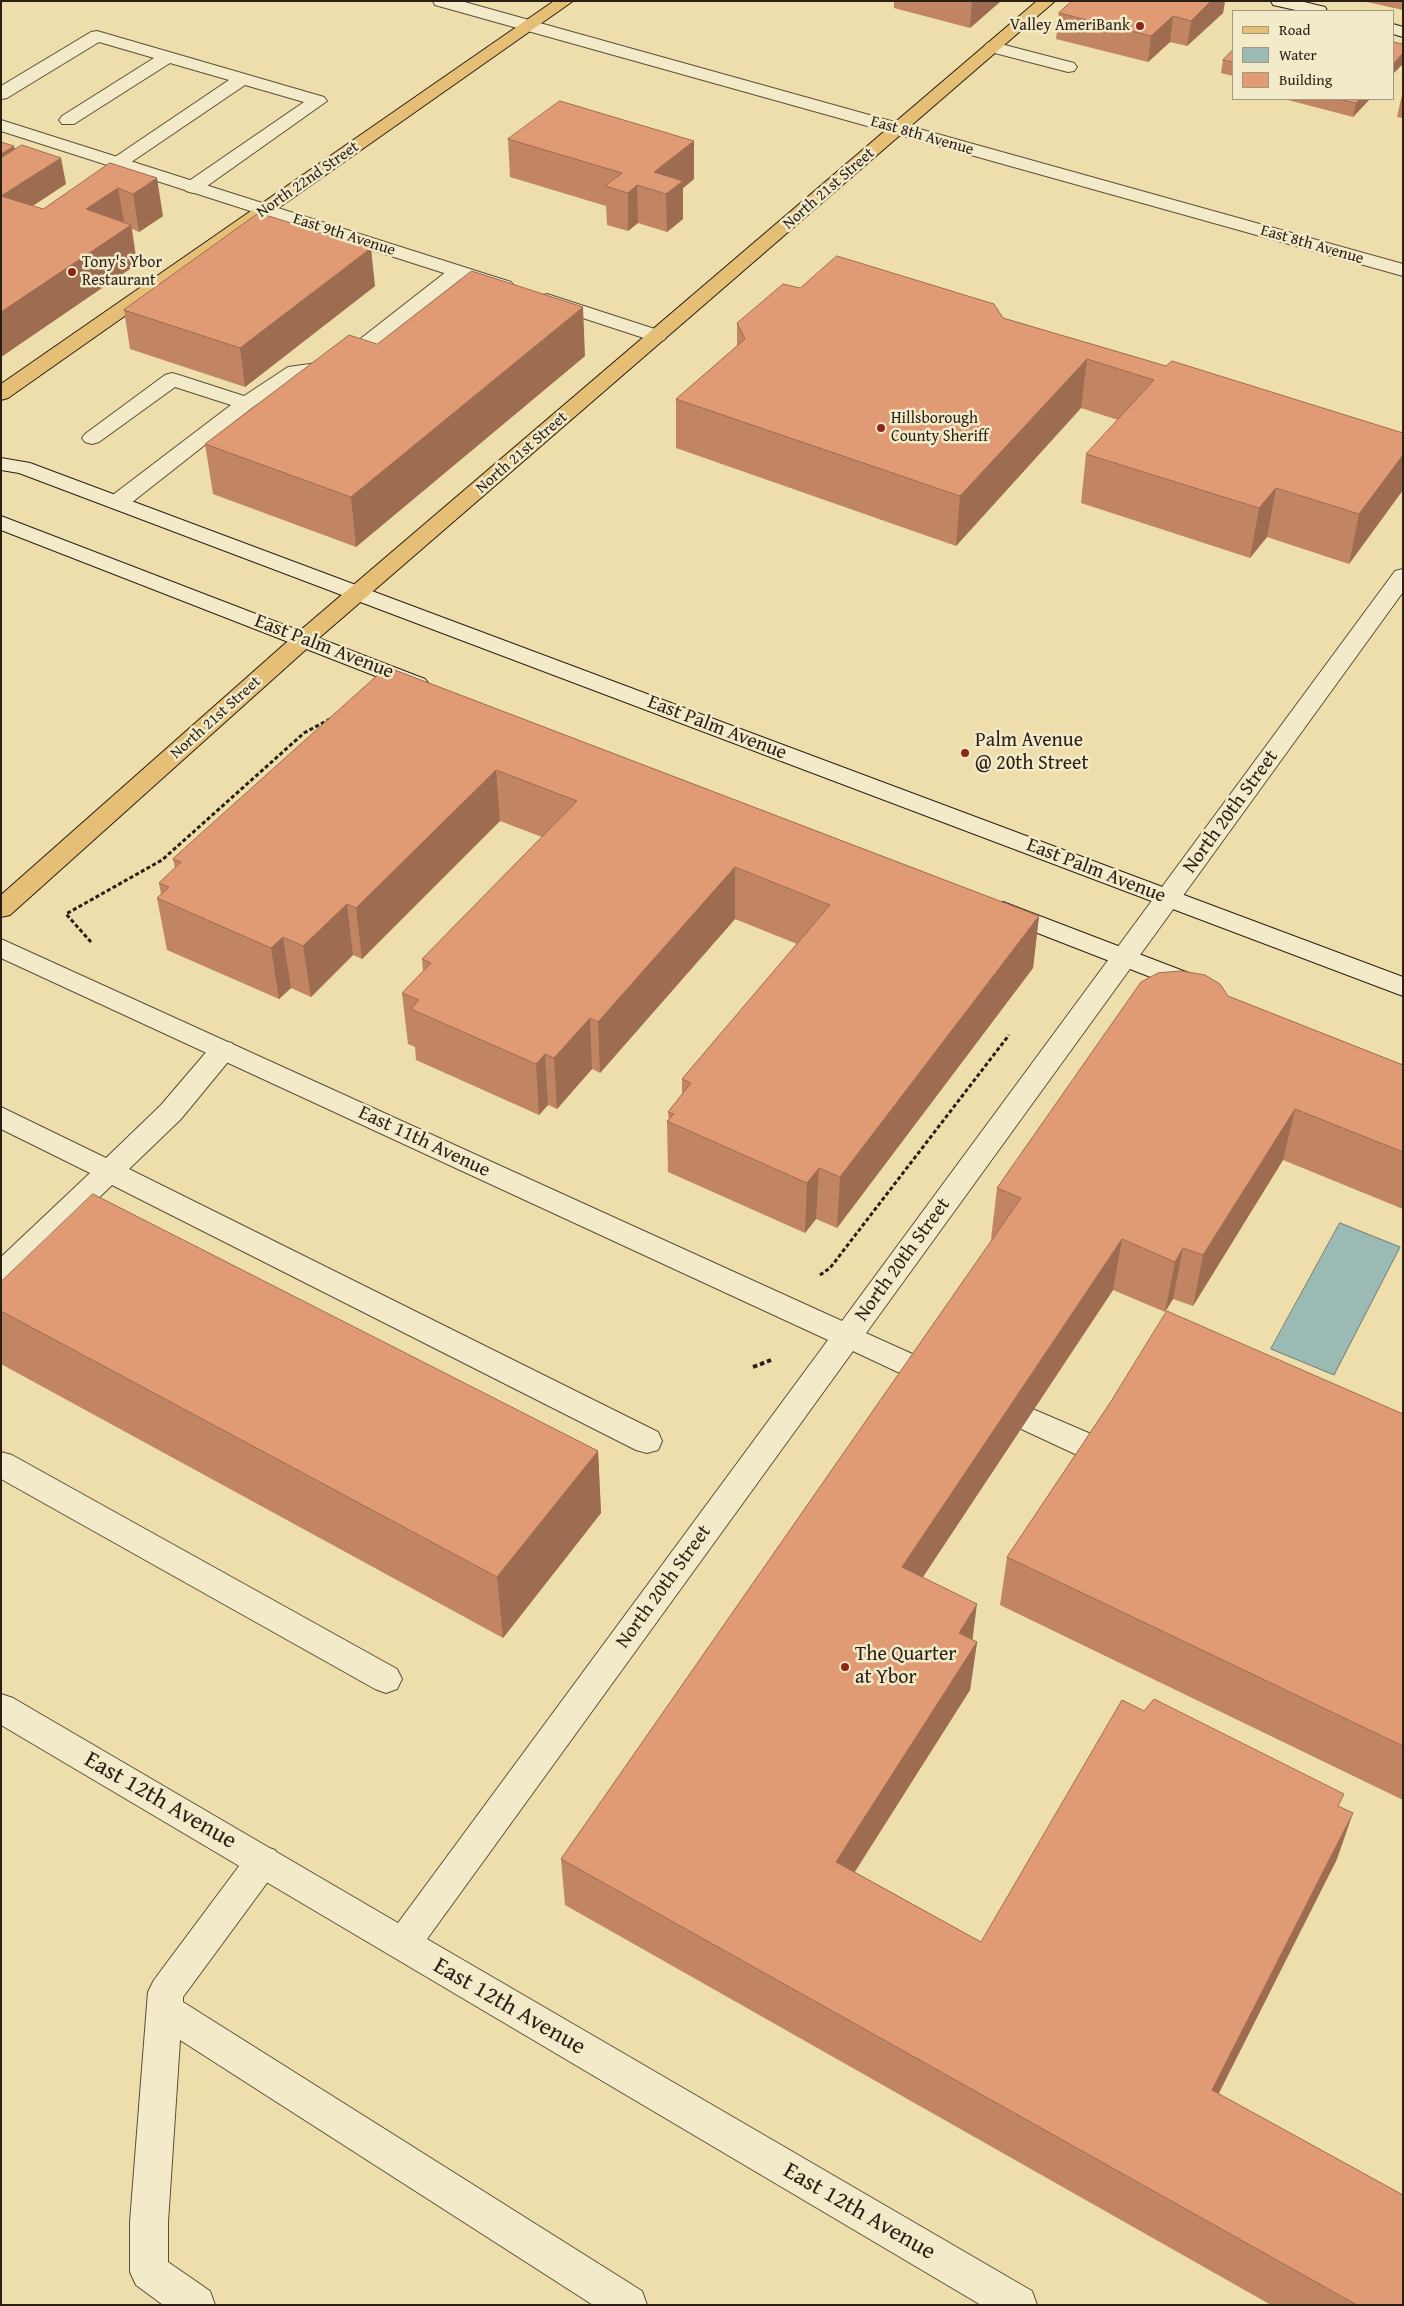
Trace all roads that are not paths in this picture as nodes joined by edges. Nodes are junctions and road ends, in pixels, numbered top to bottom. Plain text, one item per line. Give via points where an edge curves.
1 (441, 1) edge
2 (565, 1) edge
3 (1047, 1) edge
4 (1279, 1) edge
5 (1315, 10) edge
6 (529, 26) junction
7 (993, 47) junction
8 (168, 57) junction
9 (1068, 67) dead end
10 (244, 79) junction
11 (1, 94) edge
12 (68, 120) dead end
13 (1, 125) edge
14 (898, 129) junction
15 (118, 163) junction
16 (193, 187) junction
17 (265, 210) junction
18 (1403, 270) edge
19 (458, 272) junction
20 (657, 336) junction
21 (1, 394) edge
22 (246, 403) junction
23 (92, 438) dead end
24 (1, 464) edge
25 (118, 502) junction
26 (1, 522) edge
27 (1402, 579) edge
28 (358, 593) junction
29 (304, 639) junction
30 (436, 691) edge
31 (1168, 898) junction
32 (984, 904) edge
33 (1, 910) edge
34 (1, 948) edge
35 (1124, 958) junction
36 (1403, 987) edge
37 (1217, 994) edge
38 (223, 1050) junction
39 (1, 1118) edge
40 (110, 1170) junction
41 (1, 1275) edge
42 (848, 1336) junction
43 (929, 1374) edge
44 (1028, 1419) edge
45 (648, 1441) dead end
46 (1101, 1452) edge
47 (1, 1464) edge
48 (386, 1679) dead end
49 (1, 1708) edge
50 (263, 1862) junction
51 (403, 1944) junction
52 (165, 2010) junction
53 (196, 2305) edge
54 (628, 2305) edge
55 (1018, 2305) edge

1 - 6 street, East 8th Avenue
2 - 6 main road, North 22nd Street
3 - 7 main road, North 21st Street
4 - 5 street
6 - 14 street, East 8th Avenue
6 - 17 main road, North 22nd Street
7 - 9 street
7 - 14 main road, North 21st Street
8 - 10 street
8 - 11 street via 97,36
8 - 12 street
10 - 15 street
10 - 16 street via 318,101
13 - 15 street, East 9th Avenue
14 - 18 street, East 8th Avenue
14 - 20 main road, North 21st Street
15 - 16 street, East 9th Avenue
16 - 17 street, East 9th Avenue
17 - 19 street, East 9th Avenue
17 - 21 main road, North 22nd Street
19 - 20 street, East 9th Avenue
19 - 22 street via 338,366 295,371
20 - 28 main road, North 21st Street
22 - 23 street via 172,379
22 - 25 street
24 - 25 street, East Palm Avenue via 23,467
25 - 28 street, East Palm Avenue
26 - 29 street, East Palm Avenue
27 - 31 street, North 20th Street
28 - 29 main road, North 21st Street
28 - 31 street, East Palm Avenue
29 - 30 street, East Palm Avenue
29 - 33 main road, North 21st Street
31 - 35 street, North 20th Street
31 - 36 street, East Palm Avenue
32 - 35 street
34 - 38 street, East 11th Avenue
35 - 37 street
35 - 42 street, North 20th Street
38 - 40 street via 170,1112
38 - 42 street, East 11th Avenue
39 - 40 street
40 - 41 street
40 - 45 street
42 - 43 street, East 11th Avenue
42 - 51 street, North 20th Street
44 - 46 street
47 - 48 street
49 - 50 street, East 12th Avenue
50 - 51 street, East 12th Avenue
50 - 52 street via 166,1992
51 - 55 street, East 12th Avenue
52 - 53 street via 149,2222 149,2272
52 - 54 street

